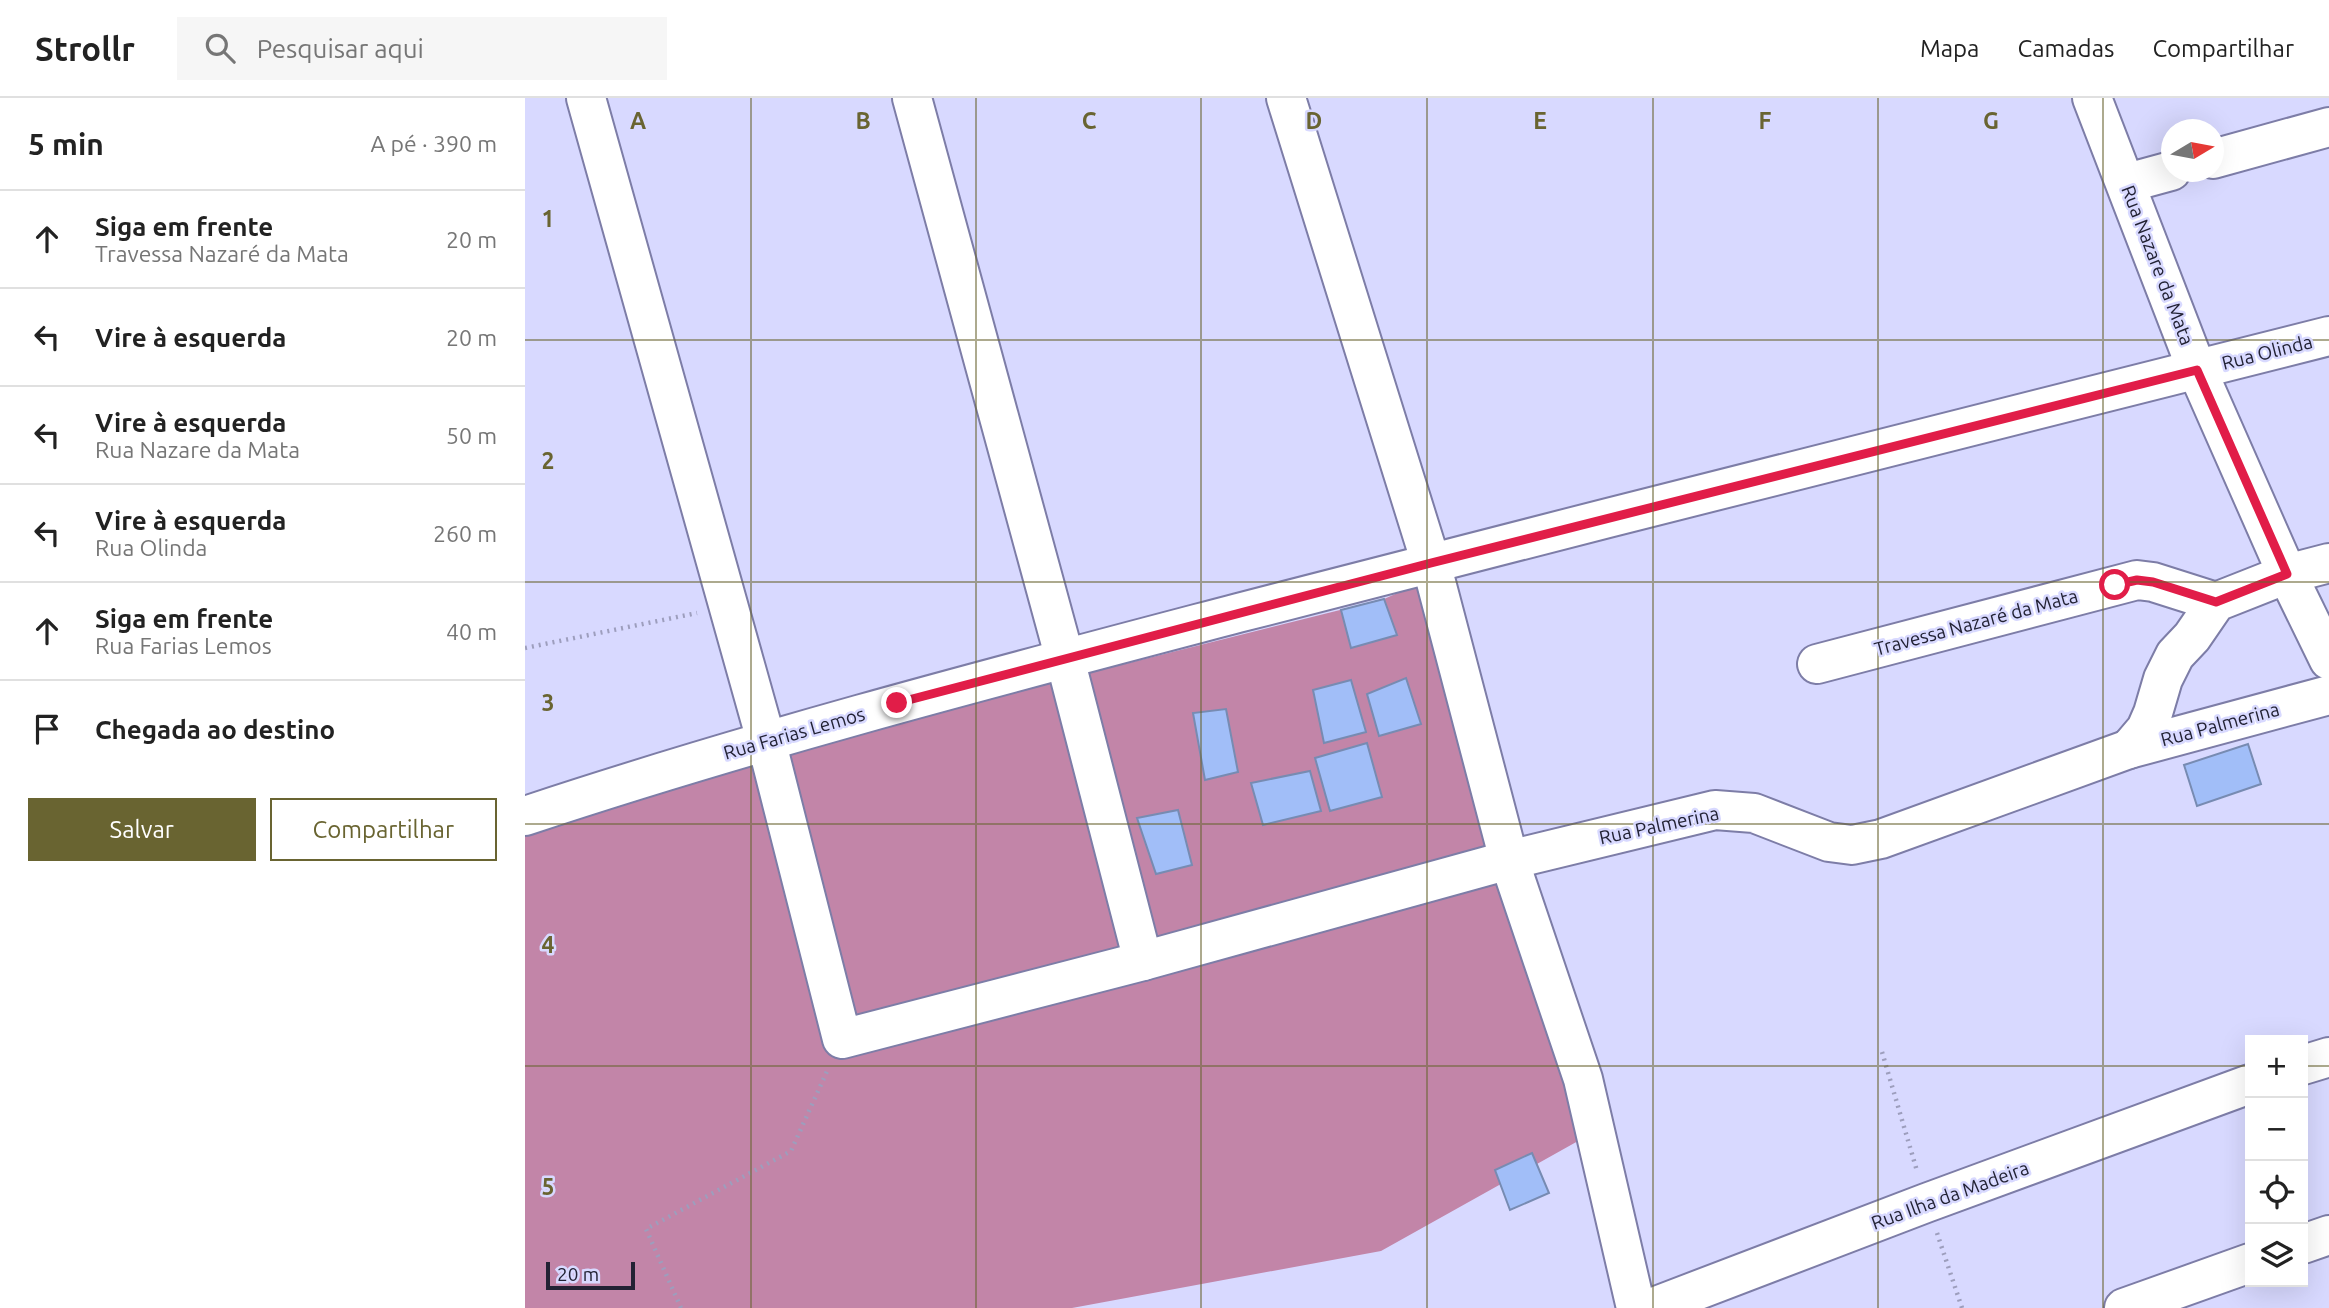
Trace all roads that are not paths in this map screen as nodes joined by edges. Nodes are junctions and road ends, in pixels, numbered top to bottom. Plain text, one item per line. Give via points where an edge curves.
1 (586, 98) edge
2 (912, 98) edge
3 (1286, 98) edge
4 (2092, 98) edge
5 (2329, 127) edge
6 (2224, 156) edge
7 (2161, 174) edge
8 (2127, 183) junction
9 (2329, 336) edge
10 (2197, 370) junction
11 (1431, 563) junction
12 (2329, 563) edge
13 (2287, 574) junction
14 (2216, 602) junction
15 (1065, 659) junction
16 (2329, 660) edge
17 (1817, 664) dead end
18 (2329, 695) edge
19 (767, 740) junction
20 (2129, 749) junction
21 (525, 816) edge
22 (1509, 860) junction
23 (1143, 961) junction
24 (2329, 1057) edge
25 (2308, 1063) edge
26 (2245, 1086) edge
27 (2329, 1235) edge
28 (2308, 1242) edge
29 (2245, 1265) edge
30 (1636, 1308) edge
31 (1651, 1308) edge
32 (2124, 1308) edge

1 - 19 street
2 - 15 street
3 - 11 street
4 - 8 street, Rua Nazare da Mata
5 - 6 street
7 - 8 street
8 - 10 street, Rua Nazare da Mata
9 - 10 street, Rua Olinda
10 - 11 street, Rua Olinda
10 - 13 street, Rua Nazare da Mata
11 - 15 street, Rua Olinda
11 - 22 street
12 - 13 street
13 - 14 street
13 - 16 street, Rua Nazare da Mata
14 - 17 street, Travessa Nazaré da Mata via 2137,580
14 - 20 street via 2175,655 2153,713
15 - 19 street, Rua Farias Lemos
15 - 23 street
18 - 20 street, Rua Palmerina
19 - 21 street, Rua Farias Lemos
19 - 23 street, Rua Palmerina via 842,1039
20 - 22 street, Rua Palmerina via 1881,839 1852,845 1829,842 1754,813 1715,810
22 - 23 street, Rua Palmerina
22 - 30 street via 1583,1079
24 - 25 street
26 - 31 street, Rua Ilha da Madeira
27 - 28 street
29 - 32 street

